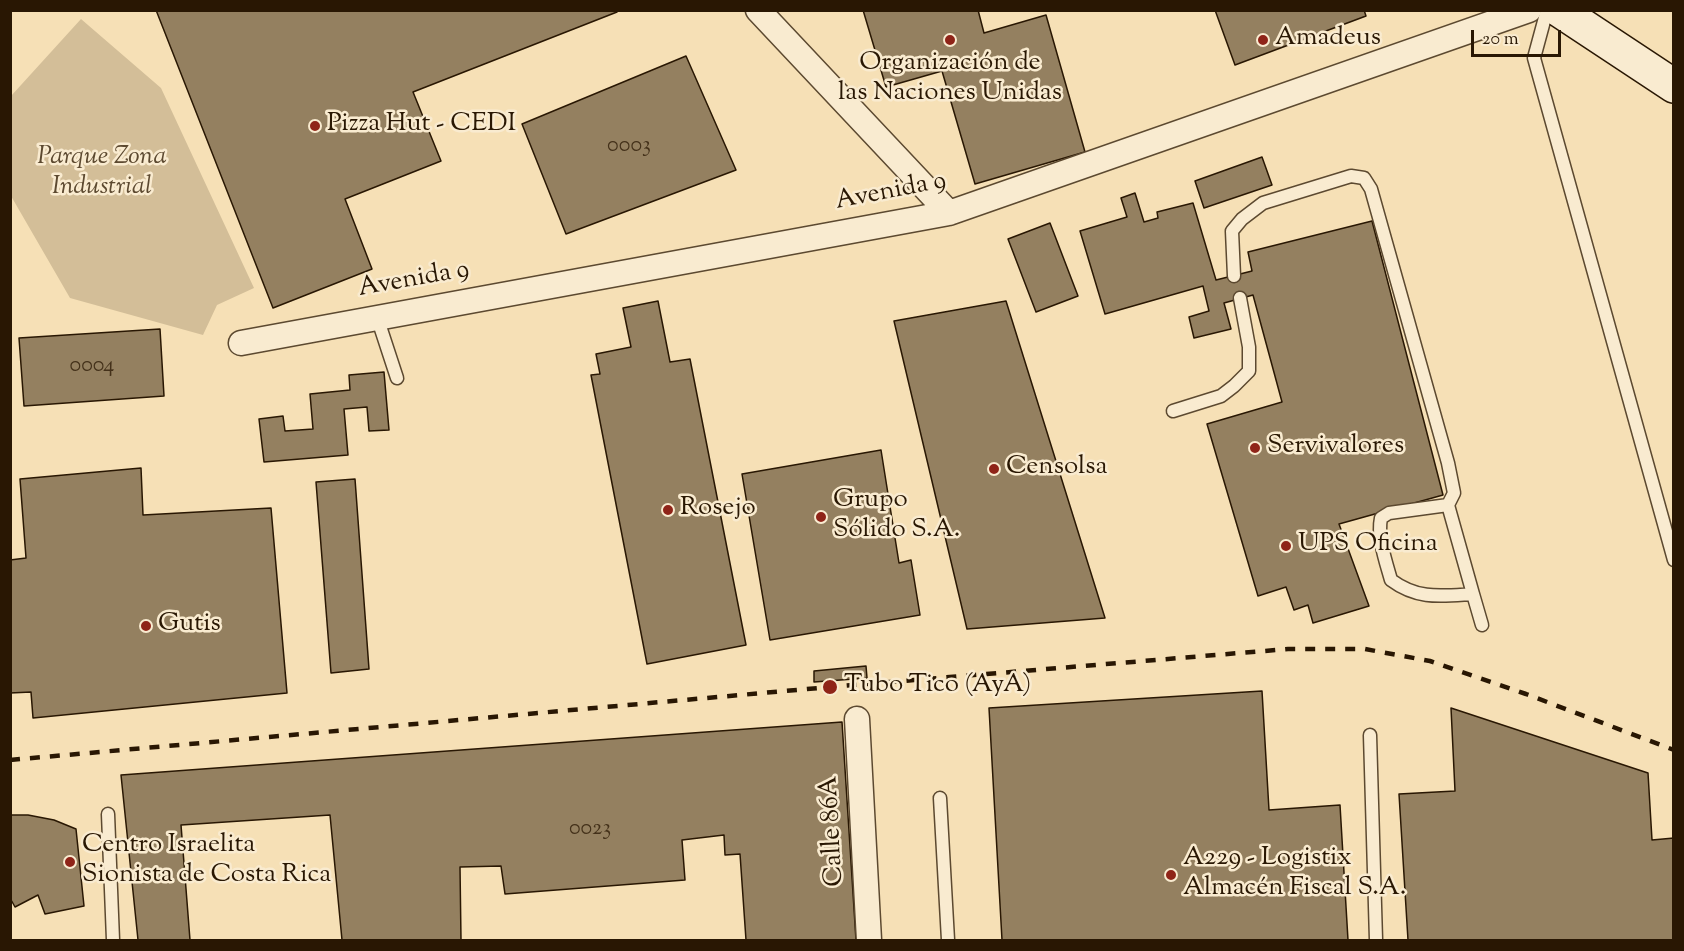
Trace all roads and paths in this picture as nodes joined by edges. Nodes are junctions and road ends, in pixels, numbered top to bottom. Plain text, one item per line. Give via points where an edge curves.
1 (758, 10) edge
2 (1529, 10) edge
3 (1547, 10) edge
4 (1559, 10) edge
5 (1674, 86) edge
6 (949, 213) junction
7 (1234, 276) dead end
8 (1240, 298) dead end
9 (377, 317) junction
10 (241, 342) dead end
11 (397, 378) dead end
12 (1173, 411) dead end
13 (1448, 505) junction
14 (1674, 560) edge
15 (1473, 594) junction
16 (1482, 625) dead end
17 (857, 719) dead end
18 (1370, 735) dead end
19 (940, 798) dead end
20 (108, 814) dead end
21 (113, 940) edge
22 (869, 940) edge
23 (948, 940) edge
24 (1376, 940) edge

1 - 6 street
2 - 6 street, Avenida 9
3 - 14 lane via 1534,58
4 - 5 street
6 - 9 street, Avenida 9
7 - 13 lane via 1232,231 1263,203 1351,176 1364,178 1371,189 1448,463 1454,493
8 - 12 lane via 1249,371 1221,396
9 - 10 street, Avenida 9
9 - 11 lane
13 - 15 lane
13 - 15 lane via 1389,513 1381,518 1391,580 1425,595
15 - 16 lane
17 - 22 street, Calle 86A
18 - 24 lane
19 - 23 lane
20 - 21 lane

